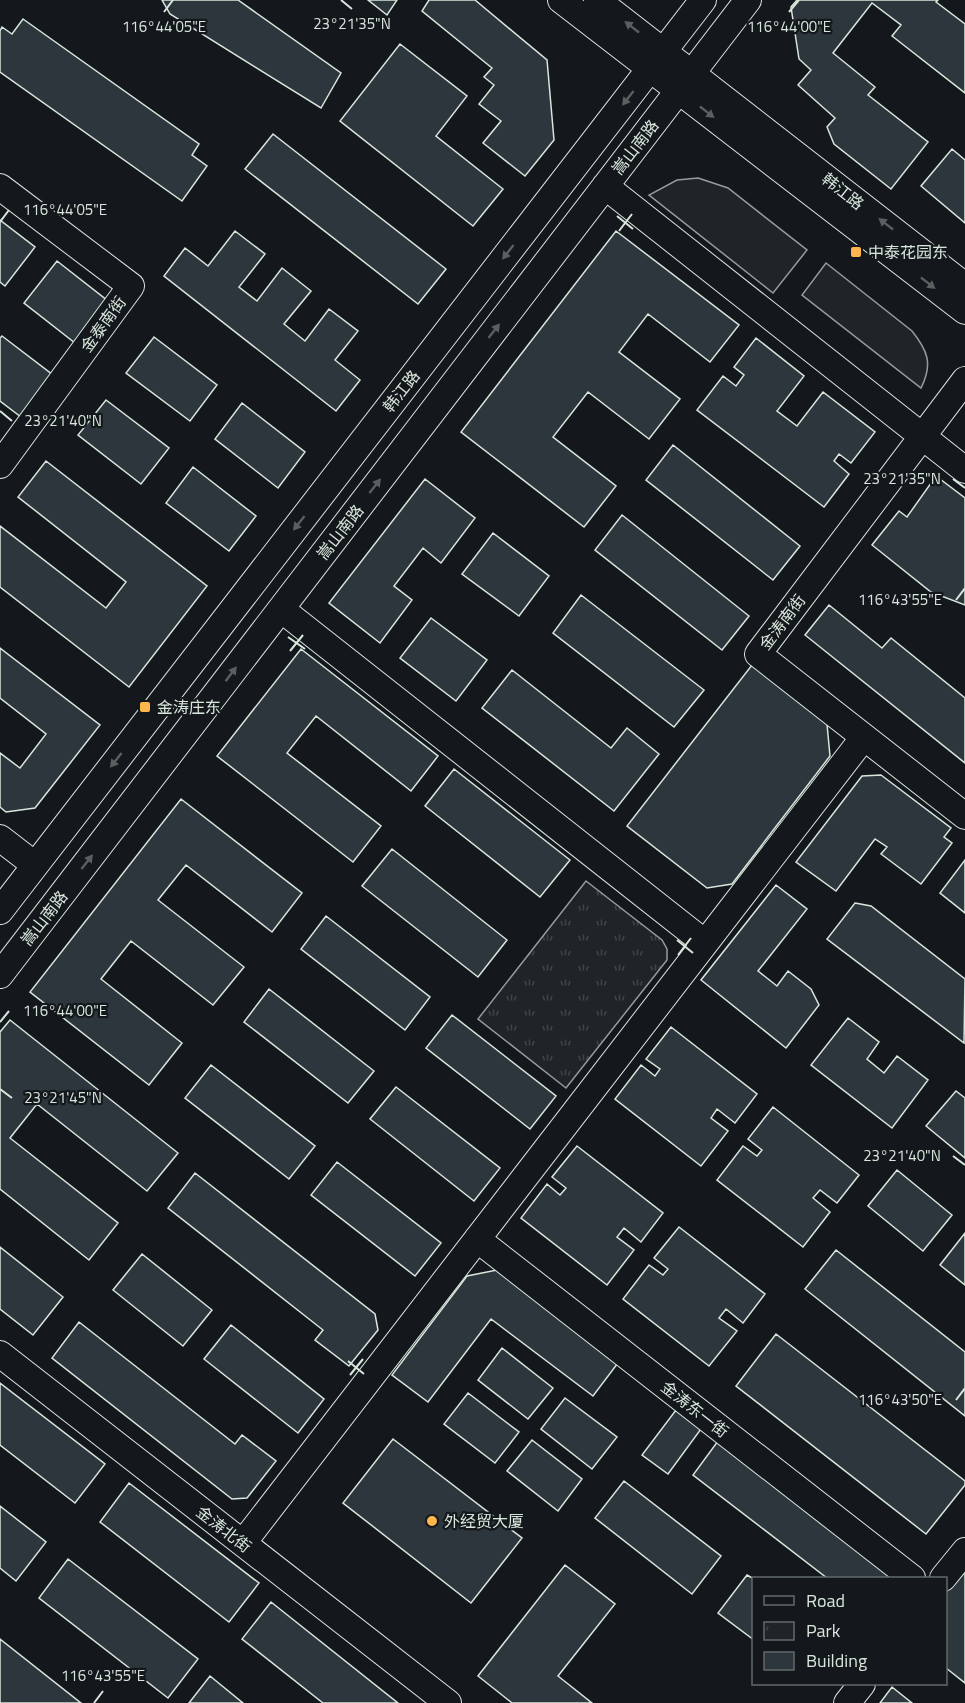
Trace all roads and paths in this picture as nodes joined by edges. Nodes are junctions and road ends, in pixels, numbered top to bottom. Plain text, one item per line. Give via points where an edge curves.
1 (561, 0) edge
2 (597, 0) edge
3 (703, 0) edge
4 (748, 0) edge
5 (657, 60) junction
6 (686, 82) junction
7 (605, 186) junction
8 (0, 187) edge
9 (965, 286) edge
10 (965, 311) edge
11 (965, 380) edge
12 (922, 436) junction
13 (0, 465) edge
14 (965, 470) edge
15 (281, 609) junction
16 (864, 737) junction
17 (965, 816) edge
18 (0, 838) edge
19 (35, 866) junction
20 (0, 911) edge
21 (705, 943) junction
22 (0, 975) edge
23 (477, 1239) junction
24 (0, 1354) edge
25 (243, 1543) junction
26 (965, 1551) edge
27 (911, 1577) edge
28 (945, 1577) edge
29 (860, 1685) edge
30 (448, 1703) edge
31 (847, 1703) edge

1 - 5 street, 韩江路
5 -> 2 street, 韩江路
3 - 5 street
4 - 6 street, 嵩山南路
5 - 6 street, 韩江路
5 -> 19 street, 韩江路
6 - 7 street, 嵩山南路
9 -> 6 street, 韩江路
6 -> 10 street, 韩江路
7 - 12 street
15 -> 7 street, 嵩山南路
8 - 13 street, 金泰南街 via 131,286
11 - 12 street, 金涛南街
12 - 14 street
12 - 16 street, 金涛南街 via 758,654
15 - 21 street
22 -> 15 street, 嵩山南路
16 - 17 street, 金涛南街
16 - 21 street
18 - 19 street
19 - 20 street
21 - 23 street
23 - 25 street
23 - 27 street, 金涛东一街
24 - 25 street, 金涛北街
25 - 30 street, 金涛北街
26 - 28 street
29 - 31 street

